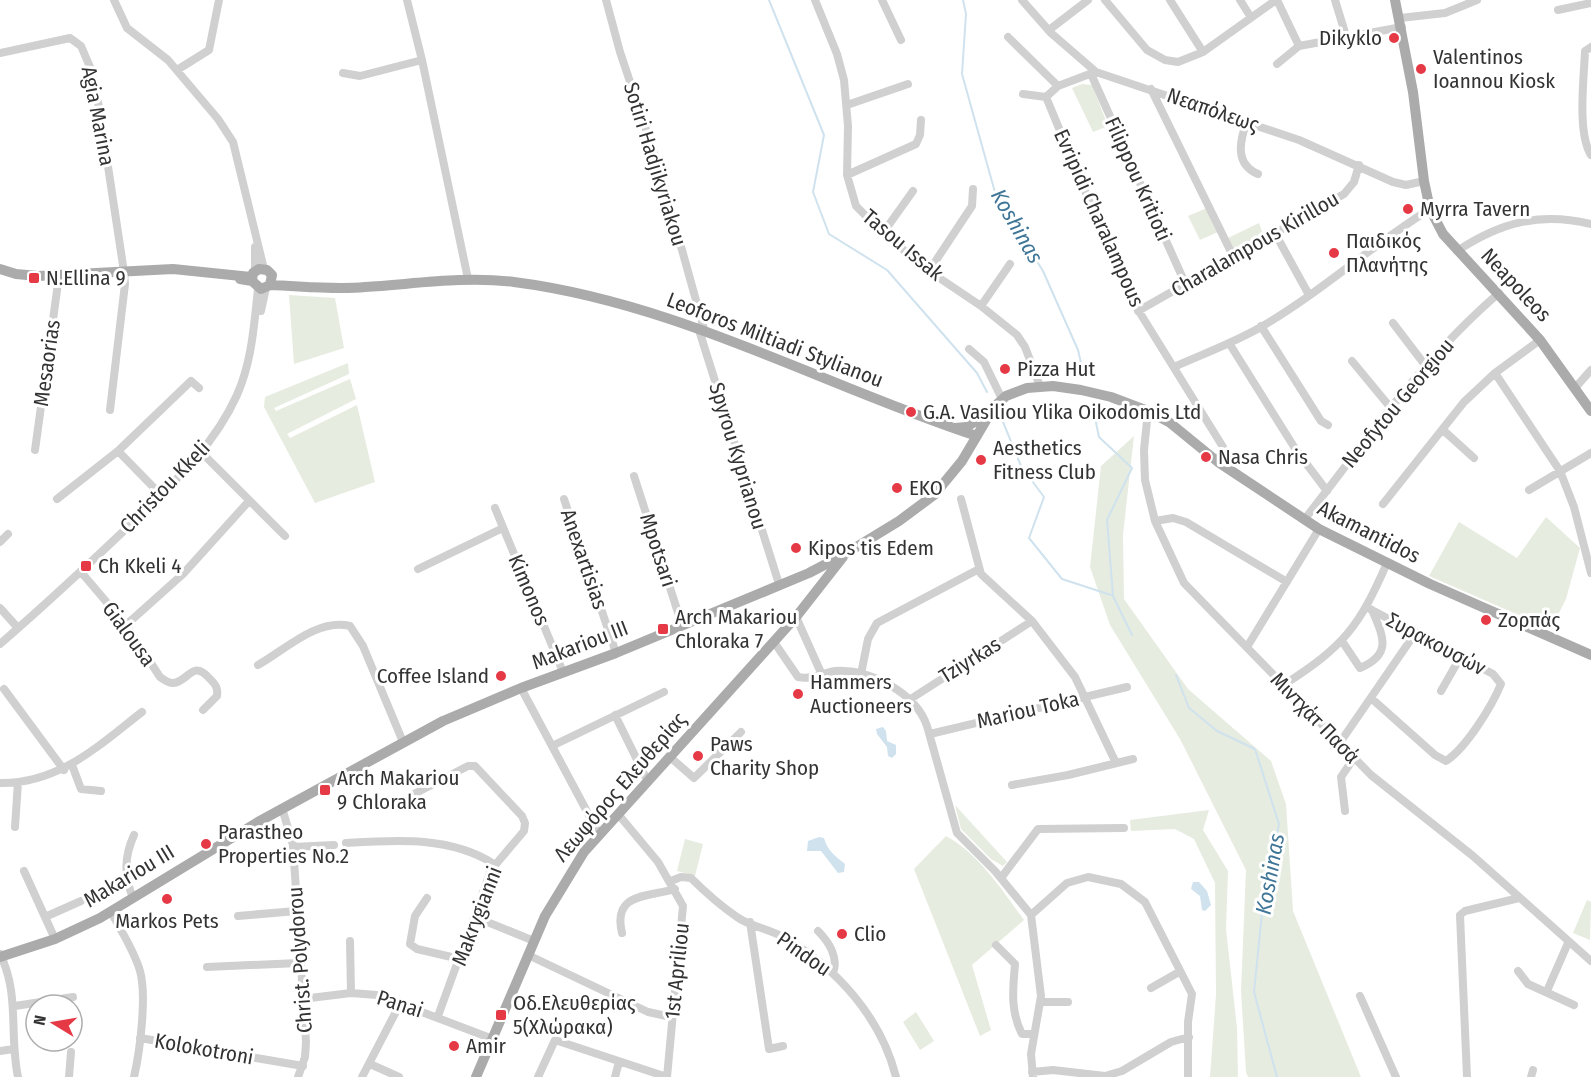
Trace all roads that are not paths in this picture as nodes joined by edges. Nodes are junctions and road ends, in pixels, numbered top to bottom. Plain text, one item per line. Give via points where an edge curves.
1 (114, 0) edge
2 (219, 0) edge
3 (407, 0) edge
4 (606, 0) edge
5 (815, 0) edge
6 (882, 0) edge
7 (1022, 0) edge
8 (1088, 0) edge
9 (1105, 0) edge
10 (1170, 0) edge
11 (1240, 0) edge
12 (1276, 0) edge
13 (1335, 0) edge
14 (1395, 0) edge
15 (1477, 0) edge
16 (1591, 3) edge
17 (1558, 10) dead end
18 (1250, 16) junction
19 (1401, 22) junction
20 (1048, 30) junction
21 (1346, 36) junction
22 (1008, 37) dead end
23 (901, 40) dead end
24 (1299, 46) junction
25 (1591, 47) edge
26 (1203, 52) junction
27 (0, 53) edge
28 (1588, 59) edge
29 (422, 60) junction
30 (1277, 64) dead end
31 (177, 70) junction
32 (343, 73) dead end
33 (1094, 73) junction
34 (908, 84) dead end
35 (1058, 86) junction
36 (1151, 89) junction
37 (1023, 94) dead end
38 (1046, 96) junction
39 (848, 105) junction
40 (1587, 107) edge
41 (921, 120) dead end
42 (1247, 121) junction
43 (1591, 154) edge
44 (1359, 165) junction
45 (1258, 174) dead end
46 (847, 175) junction
47 (1424, 181) junction
48 (973, 189) dead end
49 (913, 191) dead end
50 (1430, 209) junction
51 (1591, 224) edge
52 (883, 232) junction
53 (1276, 235) junction
54 (1457, 251) junction
55 (1234, 258) junction
56 (1010, 264) dead end
57 (0, 269) edge
58 (930, 271) junction
59 (124, 272) junction
60 (59, 276) junction
61 (262, 279) junction
62 (468, 279) junction
63 (1185, 283) junction
64 (1500, 293) junction
65 (1309, 295) junction
66 (981, 306) junction
67 (1138, 311) junction
68 (1393, 324) dead end
69 (1261, 326) junction
70 (701, 328) junction
71 (1540, 340) junction
72 (1229, 343) junction
73 (969, 349) dead end
74 (1352, 361) dead end
75 (1425, 365) junction
76 (1174, 367) junction
77 (1591, 370) edge
78 (1495, 373) junction
79 (1040, 387) junction
80 (198, 388) dead end
81 (1575, 388) junction
82 (1002, 399) junction
83 (1390, 407) junction
84 (110, 410) dead end
85 (1148, 411) junction
86 (1591, 411) edge
87 (989, 414) junction
88 (1328, 425) dead end
89 (952, 428) junction
90 (1443, 430) junction
91 (977, 436) junction
92 (35, 450) dead end
93 (118, 451) junction
94 (202, 453) junction
95 (1591, 453) edge
96 (965, 457) junction
97 (1474, 458) dead end
98 (1218, 462) junction
99 (1560, 471) junction
100 (634, 476) dead end
101 (1529, 490) dead end
102 (1327, 491) junction
103 (161, 495) junction
104 (57, 499) dead end
105 (564, 499) dead end
106 (961, 499) dead end
107 (249, 501) junction
108 (1383, 504) dead end
109 (495, 508) dead end
110 (1304, 520) junction
111 (1155, 521) junction
112 (503, 528) junction
113 (1319, 529) junction
114 (8, 534) dead end
115 (285, 536) dead end
116 (0, 542) edge
117 (845, 554) junction
118 (1387, 563) junction
119 (418, 569) dead end
120 (979, 569) junction
121 (81, 572) junction
122 (809, 573) junction
123 (1591, 573) edge
124 (1287, 582) junction
125 (779, 584) junction
126 (815, 593) junction
127 (0, 608) edge
128 (1370, 609) junction
129 (796, 617) junction
130 (1032, 621) junction
131 (126, 625) junction
132 (682, 625) junction
133 (18, 628) junction
134 (1416, 632) junction
135 (1342, 641) junction
136 (774, 642) junction
137 (0, 644) edge
138 (1247, 647) junction
139 (616, 653) junction
140 (1591, 655) edge
141 (1461, 656) junction
142 (258, 665) dead end
143 (563, 672) junction
144 (861, 674) junction
145 (822, 675) junction
146 (1285, 684) junction
147 (1126, 687) dead end
148 (521, 688) junction
149 (4, 689) dead end
150 (1441, 691) dead end
151 (664, 692) dead end
152 (1086, 697) junction
153 (1371, 698) junction
154 (909, 700) junction
155 (203, 710) dead end
156 (142, 712) dead end
157 (615, 715) junction
158 (741, 732) dead end
159 (930, 734) junction
160 (403, 742) junction
161 (1339, 744) junction
162 (552, 746) junction
163 (670, 757) junction
164 (1133, 759) dead end
165 (1354, 759) junction
166 (1116, 763) junction
167 (68, 768) junction
168 (18, 782) junction
169 (648, 782) junction
170 (0, 783) edge
171 (1012, 785) dead end
172 (101, 791) dead end
173 (414, 795) dead end
174 (282, 808) junction
175 (1345, 811) dead end
176 (618, 814) junction
177 (15, 827) dead end
178 (1124, 828) dead end
179 (600, 834) junction
180 (134, 835) dead end
181 (346, 843) dead end
182 (333, 845) dead end
183 (293, 847) junction
184 (494, 864) junction
185 (24, 871) dead end
186 (1000, 878) junction
187 (673, 885) junction
188 (133, 898) junction
189 (427, 898) dead end
190 (1520, 898) junction
191 (81, 901) dead end
192 (296, 911) junction
193 (111, 912) junction
194 (1031, 915) junction
195 (238, 916) dead end
196 (45, 917) junction
197 (475, 917) junction
198 (750, 922) junction
199 (818, 932) dead end
200 (622, 933) dead end
201 (55, 939) junction
202 (350, 941) dead end
203 (534, 941) junction
204 (1568, 943) junction
205 (996, 945) dead end
206 (528, 955) junction
207 (1, 956) edge
208 (460, 959) junction
209 (1591, 961) edge
210 (298, 963) junction
211 (207, 967) dead end
212 (1518, 971) dead end
213 (1179, 972) junction
214 (833, 974) junction
215 (1151, 988) dead end
216 (1547, 991) junction
217 (351, 993) junction
218 (1360, 996) dead end
219 (302, 999) junction
220 (401, 1002) junction
221 (1040, 1002) junction
222 (1068, 1002) dead end
223 (24, 1005) edge
224 (1574, 1005) dead end
225 (15, 1006) junction
226 (438, 1016) junction
227 (671, 1017) junction
228 (1034, 1034) junction
229 (1189, 1037) junction
230 (140, 1038) junction
231 (493, 1039) junction
232 (783, 1046) dead end
233 (13, 1049) junction
234 (0, 1051) edge
235 (71, 1053) edge
236 (619, 1062) junction
237 (370, 1064) junction
238 (303, 1066) junction
239 (1033, 1074) edge
240 (18, 1077) edge
241 (69, 1077) edge
242 (134, 1077) edge
243 (298, 1077) edge
244 (362, 1077) edge
245 (399, 1077) edge
246 (476, 1077) edge
247 (538, 1077) edge
248 (615, 1077) edge
249 (668, 1077) edge
250 (897, 1077) edge
251 (1188, 1077) edge
252 (1396, 1077) edge
253 (1467, 1077) edge

1 - 31 street, Christou Kkeli via 127,28
2 - 31 street via 209,50
3 - 29 street
4 - 70 street, Sotiri Hadjikyriakou via 660,171
5 - 39 street, Tasou Issak via 837,54
6 - 23 street
7 - 20 street, Νεαπόλεως
8 - 20 street
9 - 26 street via 1141,45 1154,55 1178,62
10 - 26 street
11 - 18 street
12 - 18 street
12 - 24 street
13 - 21 street
14 - 19 main road, Neapoleos
15 - 19 street via 1445,13
16 - 17 street
18 - 26 street
19 - 21 street
19 - 47 main road, Neapoleos
20 - 33 street, Νεαπόλεως
21 - 24 street
22 - 35 street
24 - 30 street
25 - 28 street via 1585,51
27 - 59 street, Agia Marina via 64,38 78,42 85,52 99,107
28 - 40 street
29 - 32 street via 360,76
29 - 62 street
31 - 61 street, Christou Kkeli via 233,142
33 - 35 street
33 - 36 street, Νεαπόλεως
33 - 63 street, Filippou Kritioti
34 - 39 street
35 - 38 street
36 - 42 street, Νεαπόλεως
36 - 55 street
37 - 38 street
38 - 67 street, Evripidi Charalampous
39 - 46 street, Tasou Issak
40 - 43 street via 1585,138
41 - 46 street via 916,144
42 - 44 street, Νεαπόλεως
42 - 45 street via 1239,143 1243,160
44 - 47 street, Νεαπόλεως via 1393,182 1406,185
44 - 53 street, Charalampous Kirillou via 1354,183 1344,194
46 - 52 street, Tasou Issak via 856,206
47 - 50 main road, Neapoleos
48 - 58 street via 972,206
49 - 52 street
50 - 54 main road, Neapoleos
50 - 65 street
51 - 54 street via 1565,218 1518,222 1483,234
52 - 58 street, Tasou Issak
53 - 55 street, Charalampous Kirillou
53 - 65 street
54 - 64 main road, Neapoleos
55 - 63 street, Charalampous Kirillou
56 - 66 street
57 - 60 main road via 16,274
58 - 66 street, Tasou Issak
59 - 60 main road
59 - 61 main road, Leoforos Miltiadi Stylianou via 173,269
59 - 84 street, Agia Marina
60 - 92 street, Mesaorias
61 - 62 main road, Leoforos Miltiadi Stylianou via 346,288
61 - 94 street, Christou Kkeli via 252,349 230,409
62 - 70 main road, Leoforos Miltiadi Stylianou via 515,282 577,294
63 - 67 street, Charalampous Kirillou
64 - 71 main road, Neapoleos
64 - 75 street, Neofytou Georgiou
65 - 69 street
66 - 79 street, Tasou Issak via 1022,341
67 - 76 street, Evripidi Charalampous
68 - 75 street
69 - 72 street
69 - 88 street via 1321,421
70 - 89 main road, Leoforos Miltiadi Stylianou
70 - 125 street, Spyrou Kyprianou
71 - 78 street
71 - 81 main road, Neapoleos
72 - 76 street
72 - 102 street via 1296,450
73 - 82 street via 984,362
74 - 83 street
75 - 83 street, Neofytou Georgiou
76 - 98 street, Evripidi Charalampous via 1223,447
77 - 81 street
78 - 90 street via 1464,402
78 - 99 street
79 - 82 main road, Makariou III via 1020,390
79 - 85 main road, Makariou III via 1110,397
80 - 93 street via 191,381
81 - 86 main road, Neapoleos
82 - 87 main road, Makariou III
83 - 102 street, Neofytou Georgiou
85 - 98 main road, Akamantidos via 1169,422
85 - 111 street, Μιντχάτ Πασά via 1143,450 1145,480
87 - 89 main road via 966,427
87 - 91 main road, Makariou III
89 - 91 main road, Leoforos Miltiadi Stylianou
89 - 96 main road via 966,442
90 - 97 street
90 - 108 street
91 - 96 main road, Makariou III
93 - 103 street
93 - 104 street
94 - 103 street, Christou Kkeli
94 - 107 street
95 - 99 street
96 - 117 main road, Makariou III via 945,485 924,504
98 - 110 main road, Akamantidos
99 - 101 street
99 - 123 street
100 - 132 street, Mpotsari
102 - 110 street, Neofytou Georgiou
103 - 121 street, Christou Kkeli
105 - 139 street, Anexartisias
106 - 120 street
107 - 115 street
107 - 131 street via 183,574
109 - 112 street, Kimonos
110 - 113 main road, Akamantidos
111 - 124 street via 1173,518 1186,522
111 - 138 street, Μιντχάτ Πασά via 1184,583
112 - 119 street
112 - 143 street, Kimonos
113 - 118 main road, Akamantidos
113 - 124 street
114 - 116 street
117 - 122 main road, Makariou III
117 - 126 main road, Λεωφόρος Ελευθερίας
118 - 128 street, Συρακουσών
118 - 140 main road, Akamantidos
120 - 130 street via 984,579
120 - 144 street via 877,623 868,639
121 - 131 street, Gialousa
121 - 133 street, Christou Kkeli
122 - 125 main road, Makariou III
122 - 126 main road
124 - 138 street
125 - 132 main road, Makariou III
126 - 129 main road, Λεωφόρος Ελευθερίας
127 - 133 street
128 - 134 street, Συρακουσών
128 - 135 street, Συρακουσών
128 - 135 street via 1383,648 1360,668
129 - 136 main road, Λεωφόρος Ελευθερίας
129 - 145 street
130 - 152 street
130 - 154 street, Tziyrkas
131 - 155 street, Gialousa via 165,680 177,682 194,671 206,674 216,685 214,699
132 - 139 main road, Makariou III
133 - 137 street, Christou Kkeli
134 - 141 street, Συρακουσών
134 - 153 street
135 - 146 street, Συρακουσών via 1320,662
136 - 145 street via 798,677
136 - 163 main road, Λεωφόρος Ελευθερίας
138 - 146 street, Μιντχάτ Πασά
139 - 143 main road, Makariou III
141 - 150 street
141 - 153 street, Συρακουσών via 1493,674 1501,684 1456,754 1446,761 1435,756
142 - 160 street via 300,638 336,624 350,626 363,646
143 - 148 main road, Makariou III
144 - 145 street via 835,671
144 - 154 street via 883,682
146 - 161 street, Μιντχάτ Πασά
147 - 152 street, Mariou Toka
148 - 160 main road, Makariou III
148 - 162 street
149 - 167 street
151 - 157 street
152 - 159 street, Mariou Toka
152 - 166 street
153 - 161 street
154 - 159 street via 924,715
156 - 167 street
157 - 162 street
157 - 169 street
158 - 163 street via 694,778
159 - 186 street via 957,833
160 - 174 main road, Makariou III
161 - 165 street, Μιντχάτ Πασά
162 - 179 street
163 - 169 main road, Λεωφόρος Ελευθερίας
164 - 166 street
165 - 175 street via 1341,777
165 - 190 street, Μιντχάτ Πασά
166 - 171 street
167 - 168 street
167 - 172 street via 81,789
168 - 170 street
168 - 177 street
169 - 176 main road, Λεωφόρος Ελευθερίας
173 - 184 street, Makrygianni via 468,766 478,768 525,823 524,831
174 - 183 street, Christ. Polydorou
174 - 188 main road, Makariou III
176 - 179 main road, Λεωφόρος Ελευθερίας
176 - 187 street, 1st Apriliou
178 - 186 street via 1038,829
179 - 203 main road, Λεωφόρος Ελευθερίας via 560,889
180 - 188 street via 125,860
181 - 184 street via 418,841 466,851
182 - 183 street
183 - 192 street, Christ. Polydorou
184 - 197 street, Makrygianni
185 - 196 street
186 - 194 street
187 - 198 street, Pindou via 681,877 691,878 739,919
187 - 200 street, Pindou via 627,901 621,918
187 - 227 street, 1st Apriliou via 683,912
188 - 193 main road, Makariou III
189 - 208 street via 415,916 410,944
190 - 204 street, Μιντχάτ Πασά
190 - 253 street via 1460,915
191 - 196 street
192 - 195 street
192 - 210 street, Christ. Polydorou
193 - 201 main road, Makariou III
193 - 230 street via 140,971
194 - 213 street via 1067,883 1088,877 1121,884 1145,902
194 - 221 street
196 - 201 street
197 - 203 street
197 - 208 street, Makrygianni
198 - 214 street, Pindou via 798,946
198 - 232 street via 769,1049
199 - 214 street via 833,952
201 - 207 main road, Makariou III
202 - 217 street
203 - 206 main road, Λεωφόρος Ελευθερίας
204 - 209 street, Μιντχάτ Πασά
204 - 216 street
205 - 228 street via 1014,964 1012,1005 1017,1025 1022,1034
206 - 227 street via 648,1011
206 - 231 main road, Λεωφόρος Ελευθερίας
207 - 225 street
208 - 226 street, Makrygianni
210 - 211 street
210 - 219 street, Christ. Polydorou
212 - 216 street via 1528,984
213 - 215 street
213 - 229 street via 1192,994
214 - 250 street, Pindou via 868,1015
216 - 224 street
217 - 219 street, Panai
217 - 220 street, Panai via 377,994
218 - 252 street
219 - 238 street, Christ. Polydorou via 306,1050
220 - 226 street, Panai
220 - 237 street
221 - 222 street
221 - 228 street
223 - 225 street
225 - 233 street
226 - 231 street, Panai
227 - 249 street, 1st Apriliou
228 - 239 street
229 - 239 street via 1105,1076 1053,1070
229 - 251 street
230 - 238 street, Kolokotroni
230 - 242 street
231 - 246 main road, Λεωφόρος Ελευθερίας
233 - 234 street
233 - 240 street
235 - 241 street
236 - 247 street via 555,1040
236 - 248 street
236 - 249 street
237 - 244 street
237 - 245 street
238 - 243 street, Christ. Polydorou

